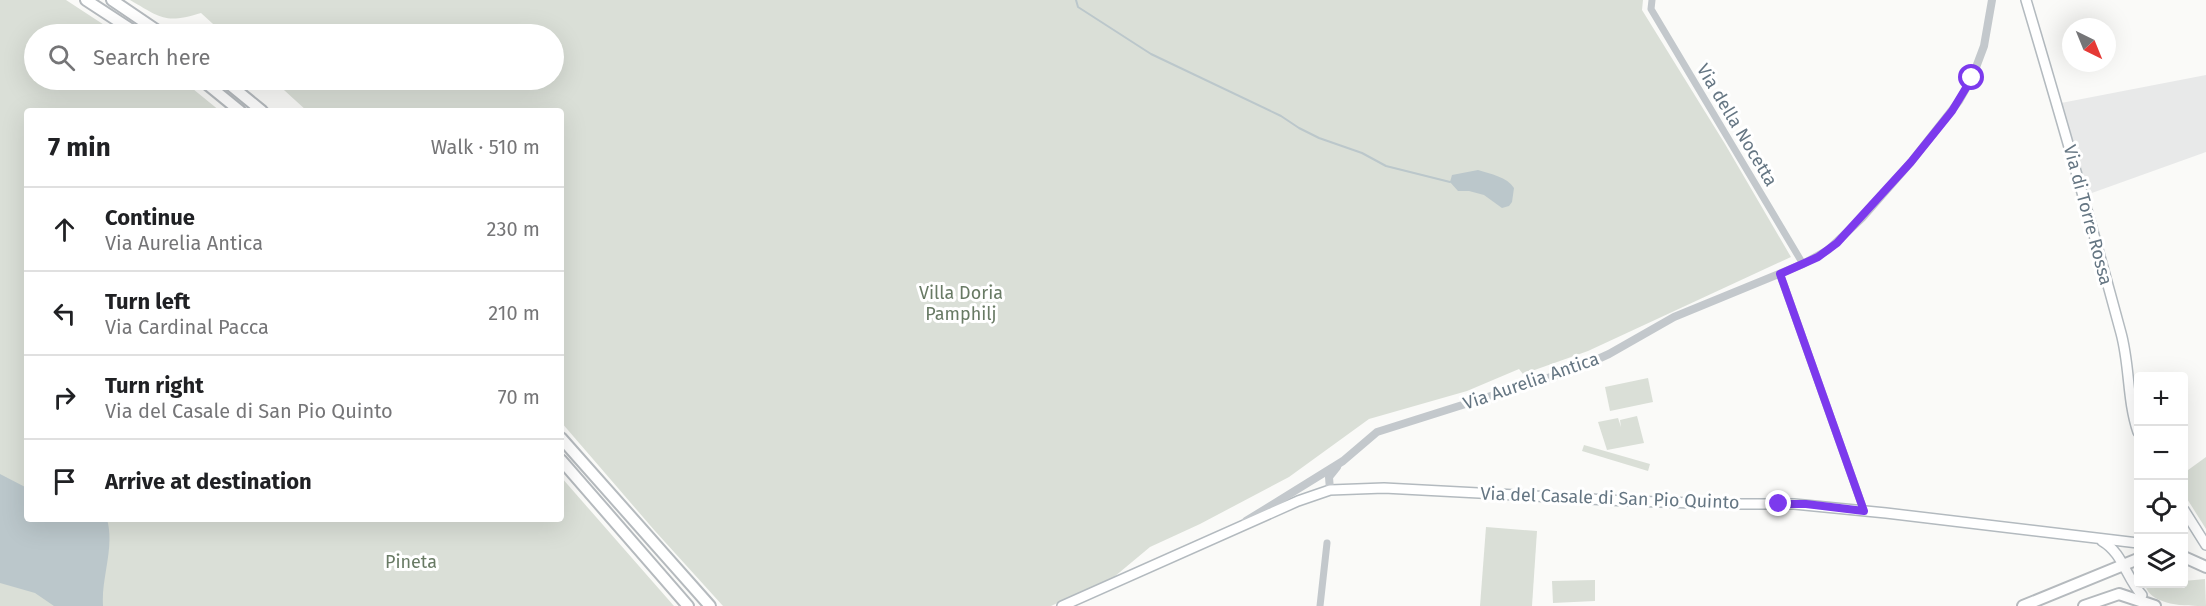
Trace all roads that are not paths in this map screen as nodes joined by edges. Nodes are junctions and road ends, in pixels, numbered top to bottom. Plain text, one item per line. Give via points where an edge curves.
1 (86, 0) edge
2 (112, 0) edge
3 (1652, 0) edge
4 (1992, 0) edge
5 (2026, 0) edge
6 (123, 24) edge
7 (147, 24) edge
8 (214, 90) edge
9 (236, 90) edge
10 (236, 108) edge
11 (258, 108) edge
12 (1803, 264) junction
13 (1780, 274) junction
14 (2137, 426) edge
15 (564, 441) edge
16 (1343, 460) junction
17 (564, 463) edge
18 (1330, 490) junction
19 (1864, 511) junction
20 (2188, 516) edge
21 (1231, 530) junction
22 (2100, 540) junction
23 (1327, 543) dead end
24 (2134, 543) edge
25 (2206, 545) edge
26 (2188, 559) edge
27 (2134, 561) edge
28 (2205, 563) edge
29 (2124, 565) junction
30 (2139, 588) edge
31 (2142, 595) junction
32 (2153, 605) edge
33 (688, 606) edge
34 (710, 606) edge
35 (1062, 606) edge
36 (1320, 606) edge
37 (2023, 606) edge
38 (2084, 606) edge

1 - 6 main road
2 - 7 main road
3 - 12 street, Via della Nocetta via 1651,9
4 - 12 street, Via Aurelia Antica via 1977,67 1952,111 1850,230 1828,250
5 - 14 main road, Via di Torre Rossa via 2122,335
8 - 10 main road
9 - 11 main road
12 - 13 street, Via Aurelia Antica
13 - 16 street, Via Aurelia Antica via 1674,316 1609,354 1570,371 1382,429
13 - 19 street
15 - 34 main road
16 - 18 street via 1329,479
16 - 21 street, Via Aurelia Antica
17 - 33 main road
18 - 19 main road, Via del Casale di San Pio Quinto via 1384,488 1627,501 1794,504
18 - 21 main road, Via del Casale di San Pio Quinto
19 - 22 main road, Via del Casale di San Pio Quinto
20 - 25 main road
21 - 35 main road, Via Aurelia Antica
22 - 24 main road, Via del Casale di San Pio Quinto
22 - 29 main road via 2114,550
23 - 36 street
26 - 28 main road
27 - 29 main road
29 - 31 main road
29 - 37 main road
30 - 31 main road
31 - 32 main road
32 - 38 main road via 2119,594

